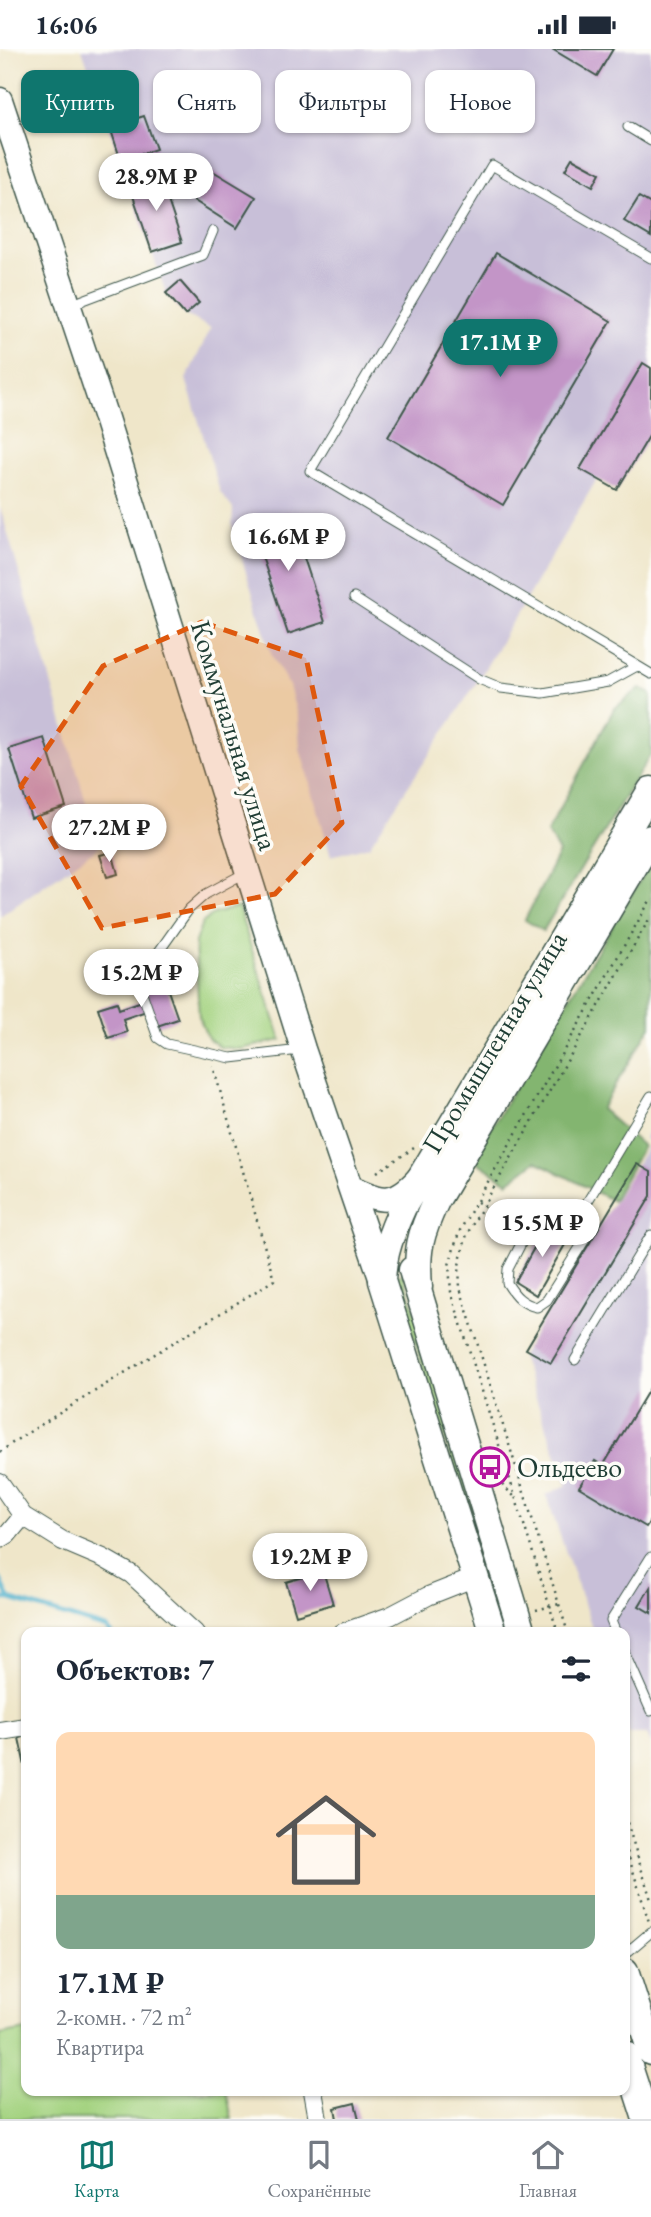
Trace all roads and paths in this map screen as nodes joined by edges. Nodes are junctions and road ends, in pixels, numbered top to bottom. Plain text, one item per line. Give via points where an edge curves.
1 (0, 100) edge
2 (628, 127) dead end
3 (4, 128) edge
4 (651, 141) edge
5 (213, 231) dead end
6 (651, 258) edge
7 (69, 305) junction
8 (354, 598) dead end
9 (637, 666) junction
10 (651, 674) edge
11 (651, 790) edge
12 (651, 838) edge
13 (246, 872) junction
14 (651, 916) edge
15 (303, 1049) junction
16 (210, 1053) junction
17 (651, 1095) edge
18 (422, 1174) junction
19 (350, 1187) junction
20 (477, 1202) dead end
21 (483, 1205) junction
22 (514, 1220) dead end
23 (422, 1229) junction
24 (392, 1232) junction
25 (527, 1232) dead end
26 (651, 1235) edge
27 (382, 1281) junction
28 (419, 1287) junction
29 (575, 1360) dead end
30 (0, 1452) edge
31 (3, 1490) edge
32 (23, 1516) junction
33 (0, 1539) edge
34 (651, 1557) edge
35 (503, 1570) junction
36 (476, 1577) junction
37 (559, 1604) junction
38 (536, 1610) dead end
39 (188, 1627) edge
40 (359, 1627) edge
41 (492, 1627) edge
42 (520, 1627) edge
43 (566, 1627) edge
44 (614, 1627) edge
45 (630, 1663) edge
46 (651, 1710) edge
47 (21, 1728) edge
48 (0, 1731) edge
49 (630, 1832) edge
50 (630, 1861) edge
51 (651, 1900) edge
52 (651, 1930) edge
53 (630, 1949) edge
54 (630, 1987) edge
55 (651, 2052) edge
56 (630, 2069) edge
57 (314, 2096) edge
58 (318, 2119) edge
59 (646, 2119) edge

1 - 3 main road, Коммунальная улица
2 - 4 lane
3 - 7 main road, Коммунальная улица
5 - 7 lane via 203,255
6 - 9 lane via 492,165 310,471
7 - 13 main road, Коммунальная улица
8 - 9 lane via 479,679 501,688 556,691 607,682
9 - 10 lane
11 - 18 main road, Промышленная улица
12 - 23 main road, Промышленная улица
13 - 15 main road, Коммунальная улица
13 - 16 lane via 189,909 139,984 158,1038
14 - 21 path
15 - 16 lane via 231,1058
15 - 19 main road, Коммунальная улица
16 - 30 path via 274,1280
17 - 25 lane via 586,1204 584,1241 547,1300 537,1307 526,1305 507,1283 508,1269
18 - 19 main road, Промышленная улица via 410,1188 387,1200
18 - 24 main road, Промышленная улица
19 - 24 main road, Промышленная улица
19 - 27 main road, Промышленная улица
20 - 21 path
21 - 22 path
21 - 37 path via 467,1234 459,1265 460,1288
23 - 24 main road via 407,1237
23 - 28 main road, Промышленная улица
24 - 27 main road, Промышленная улица
24 - 28 main road, Промышленная улица
26 - 29 lane
27 - 36 main road, Промышленная улица
28 - 35 main road, Промышленная улица
31 - 32 street
32 - 33 street
32 - 39 street via 131,1574
34 - 44 lane via 611,1621
35 - 36 main road
35 - 42 main road, Промышленная улица
36 - 40 street
36 - 41 main road, Промышленная улица
37 - 38 path
37 - 43 path
45 - 46 lane
47 - 48 street
49 - 51 path
50 - 52 path
52 - 53 lane
54 - 55 main road
56 - 59 main road
57 - 58 street

